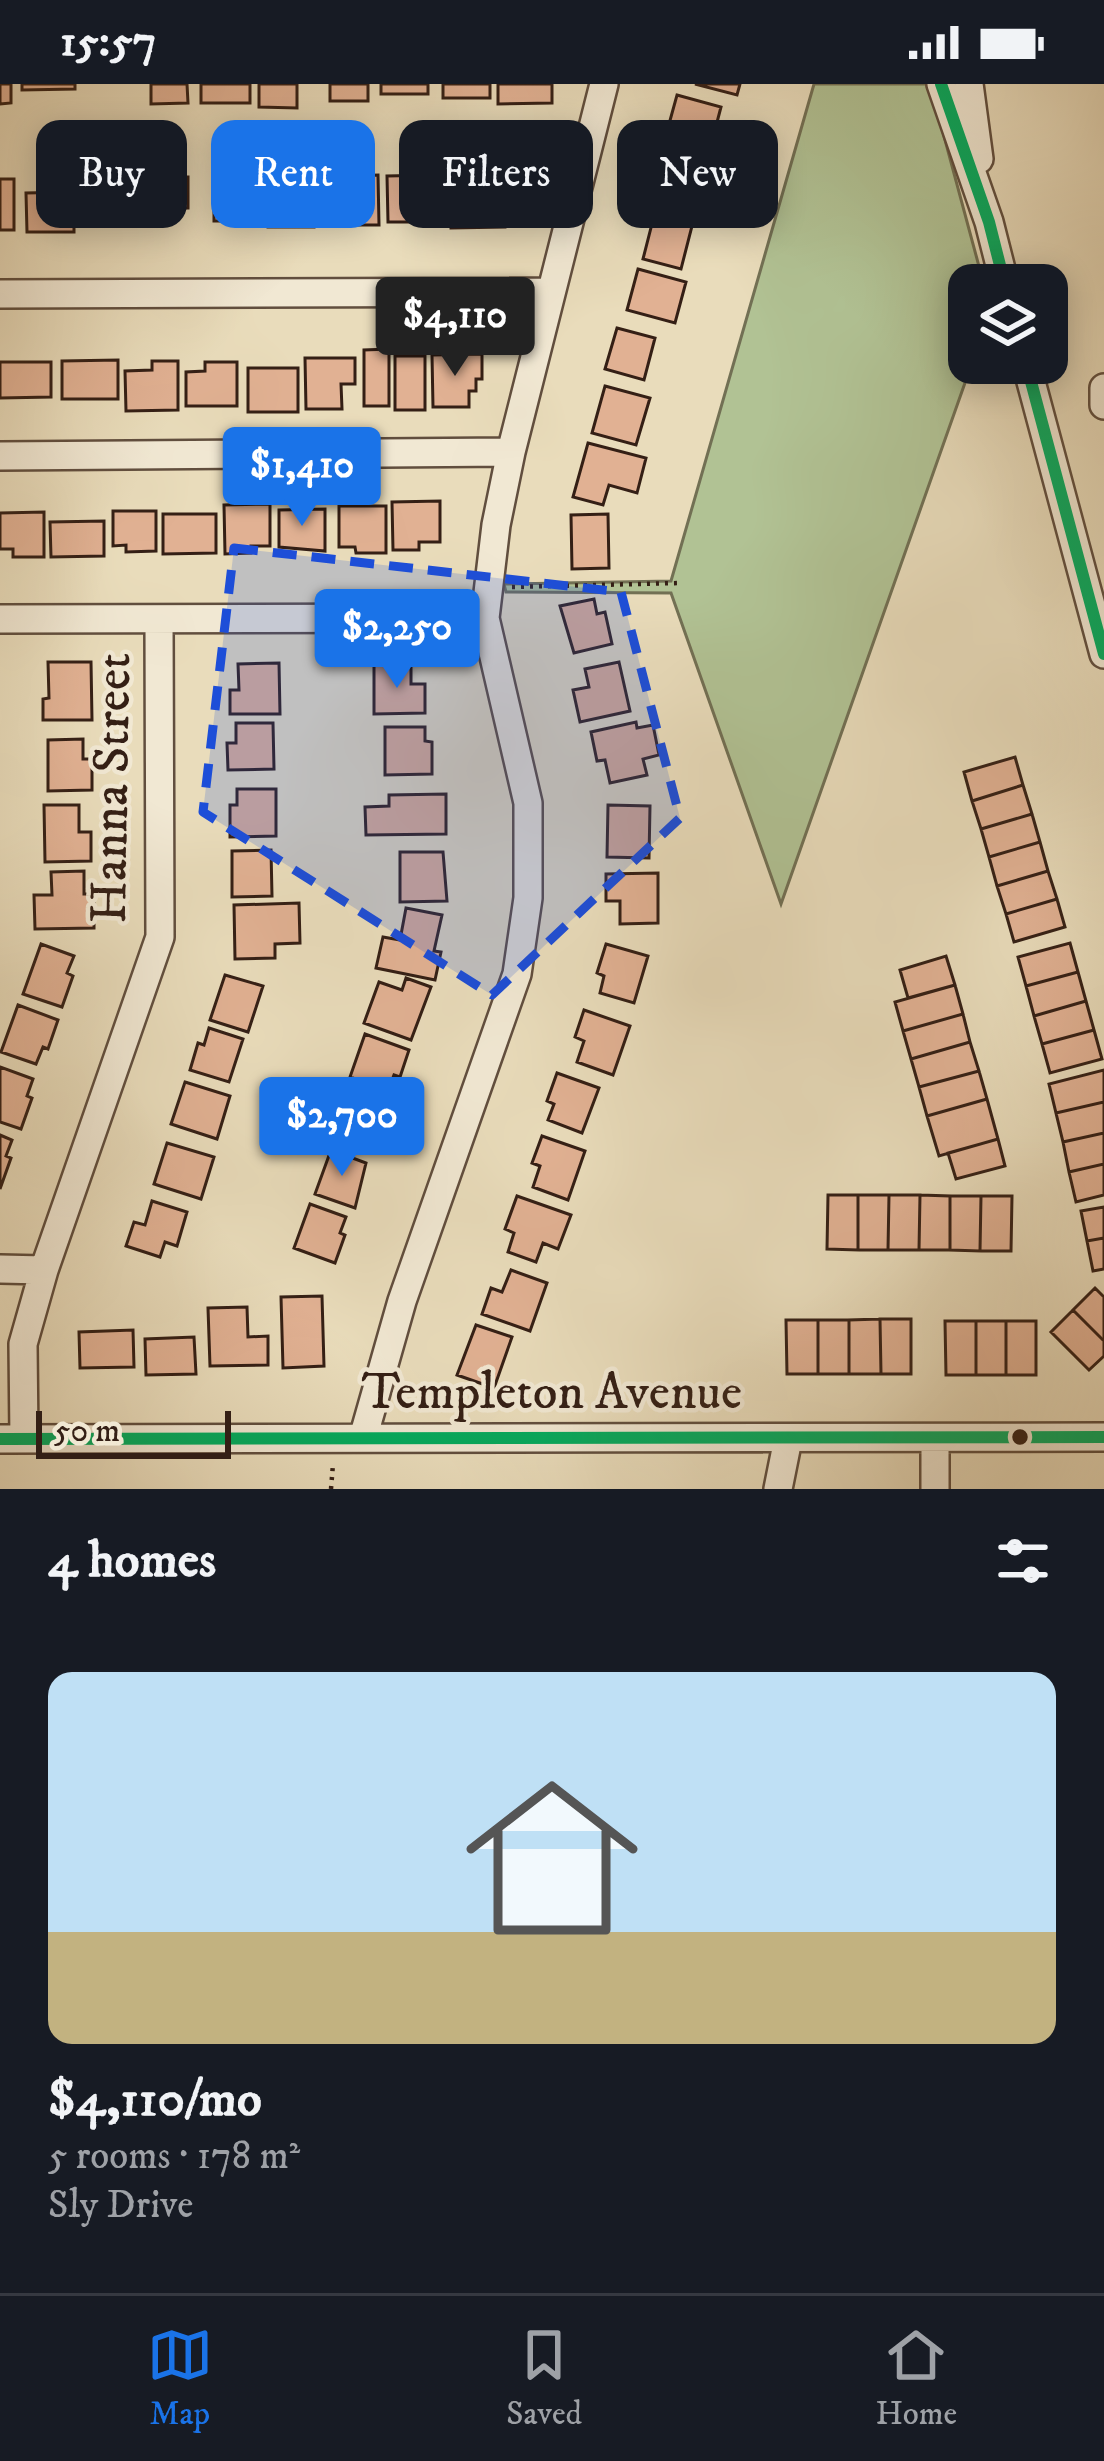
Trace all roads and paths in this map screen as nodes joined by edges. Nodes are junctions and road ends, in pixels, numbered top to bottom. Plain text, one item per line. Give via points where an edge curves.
1 (604, 84) edge
2 (941, 84) edge
3 (969, 84) edge
4 (989, 222) junction
5 (1000, 264) edge
6 (549, 292) junction
7 (0, 294) edge
8 (1031, 384) edge
9 (1104, 388) edge
10 (1104, 405) edge
11 (511, 452) junction
12 (0, 457) edge
13 (680, 584) dead end
14 (488, 587) junction
15 (485, 618) junction
16 (0, 619) edge
17 (159, 621) junction
18 (1104, 654) edge
19 (0, 1269) edge
20 (44, 1270) junction
21 (1104, 1437) edge
22 (363, 1438) junction
23 (935, 1438) junction
24 (12, 1439) edge
25 (788, 1439) junction
26 (778, 1489) edge
27 (935, 1489) edge

1 - 6 street
2 - 4 street
3 - 4 street
4 - 5 street
6 - 7 street
6 - 11 street
8 - 18 street
9 - 10 street
11 - 12 street
11 - 14 street
13 - 14 path
14 - 15 street
15 - 17 street
15 - 22 street via 528,803 528,898 517,974 402,1300
16 - 17 street
17 - 20 street, Hanna Street via 160,937
19 - 20 street
20 - 24 street, Hanna Street via 23,1344
21 - 23 street, Templeton Avenue
22 - 24 street, Templeton Avenue
22 - 25 street, Templeton Avenue
23 - 25 street, Templeton Avenue
23 - 27 street
25 - 26 street

